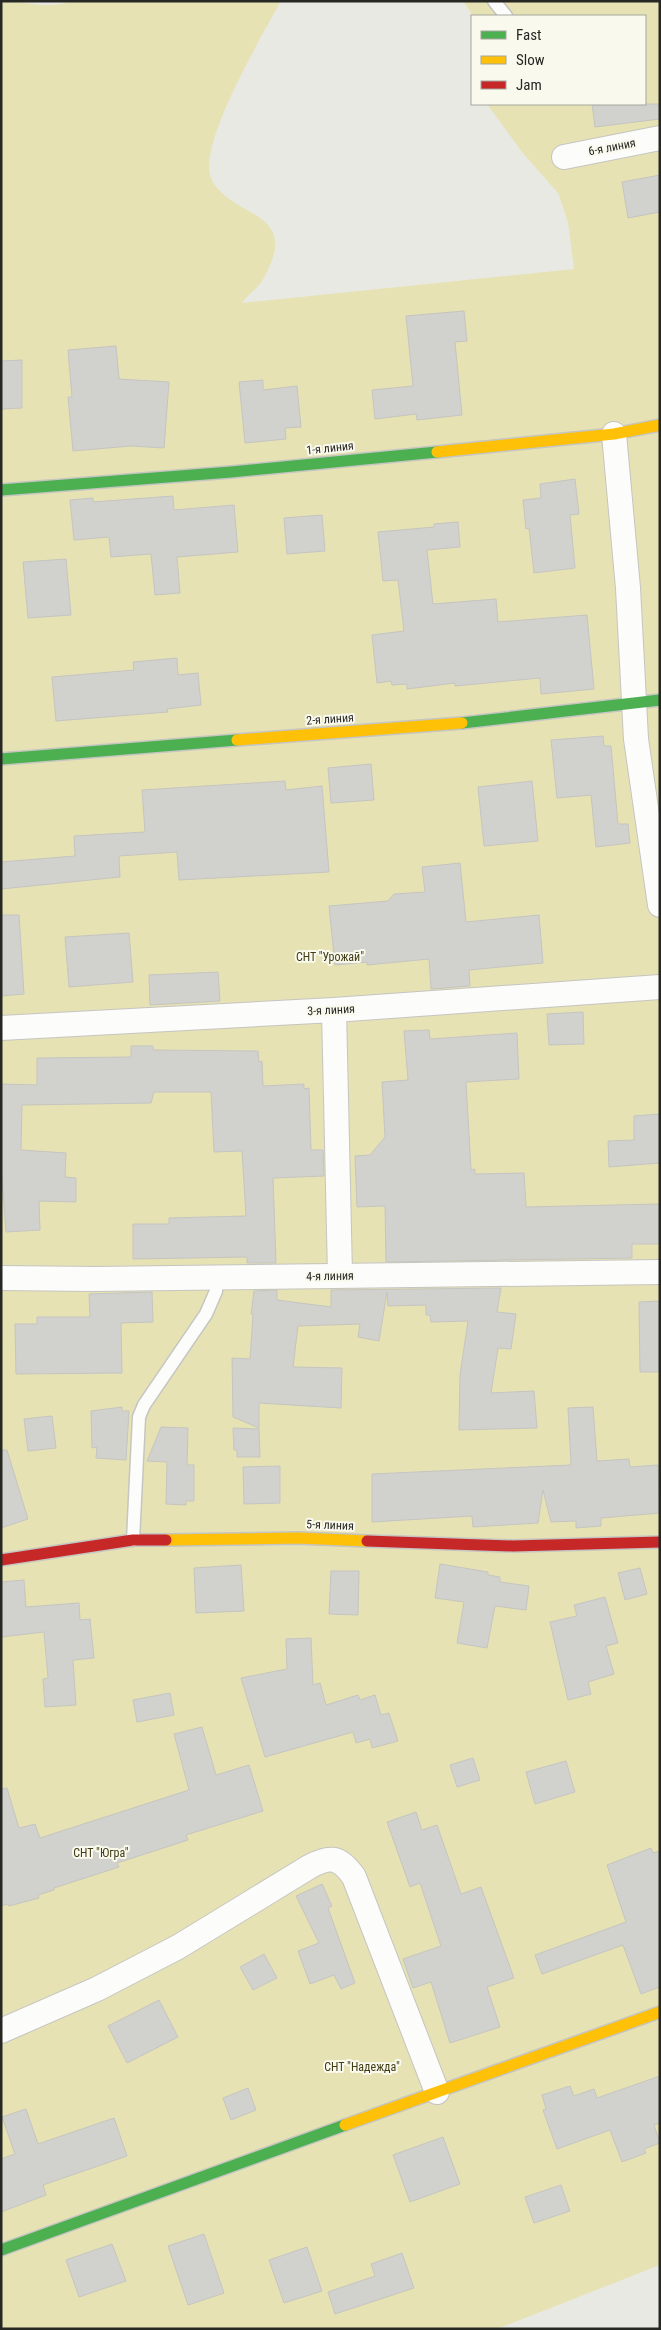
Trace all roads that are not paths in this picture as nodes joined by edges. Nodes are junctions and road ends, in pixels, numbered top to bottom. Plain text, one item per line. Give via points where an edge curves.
1 (494, 1) edge
2 (505, 15) edge
3 (660, 138) edge
4 (564, 157) dead end
5 (660, 425) edge
6 (614, 434) junction
7 (1, 490) edge
8 (660, 700) edge
9 (634, 703) junction
10 (1, 759) edge
11 (660, 905) edge
12 (660, 987) edge
13 (334, 1010) junction
14 (1, 1028) edge
15 (660, 1272) edge
16 (340, 1276) junction
17 (1, 1278) edge
18 (217, 1278) junction
19 (133, 1540) junction
20 (660, 1542) edge
21 (1, 1560) edge
22 (660, 2012) edge
23 (1, 2031) edge
24 (437, 2092) junction
25 (1, 2250) edge

1 - 2 lane
3 - 4 street, 6-я линия
5 - 6 street, 1-я линия
6 - 7 street, 1-я линия via 231,472
6 - 9 street via 628,588
8 - 9 street, 2-я линия
9 - 10 street, 2-я линия via 483,721
9 - 11 street via 636,739
12 - 13 street, 3-я линия
13 - 14 street, 3-я линия
13 - 16 street
15 - 16 street, 4-я линия
16 - 18 street, 4-я линия
17 - 18 street, 4-я линия
18 - 19 lane via 212,1303 139,1417
19 - 20 street, 5-я линия via 298,1538 513,1546
19 - 21 street, 5-я линия
22 - 24 street
23 - 24 street via 97,1989 178,1947 316,1863 336,1860 345,1865 354,1877
24 - 25 street

